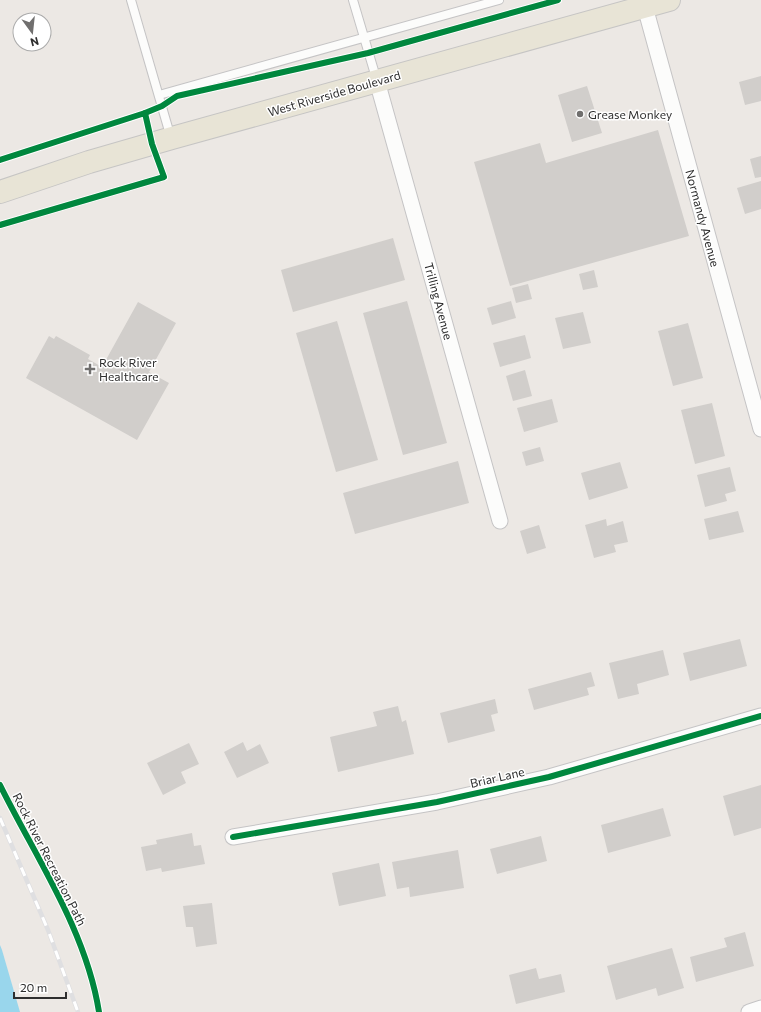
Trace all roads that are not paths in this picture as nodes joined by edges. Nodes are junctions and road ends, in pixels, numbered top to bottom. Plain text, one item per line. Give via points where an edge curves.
1 (131, 0) edge
2 (353, 0) edge
3 (499, 0) edge
4 (661, 2) edge
5 (364, 38) junction
6 (377, 82) junction
7 (159, 95) junction
8 (172, 138) junction
9 (0, 192) edge
10 (761, 429) edge
11 (500, 521) dead end
12 (761, 716) edge
13 (233, 838) dead end
14 (761, 1008) edge
15 (749, 1012) edge

1 - 7 lane
2 - 5 lane
3 - 5 lane
4 - 6 main road, West Riverside Boulevard via 620,10
4 - 10 street, Normandy Avenue
5 - 6 lane
5 - 7 lane
6 - 8 main road, West Riverside Boulevard
6 - 11 street, Trilling Avenue
7 - 8 lane
8 - 9 main road, West Riverside Boulevard
12 - 13 street, Briar Lane via 549,776 438,802
14 - 15 street

